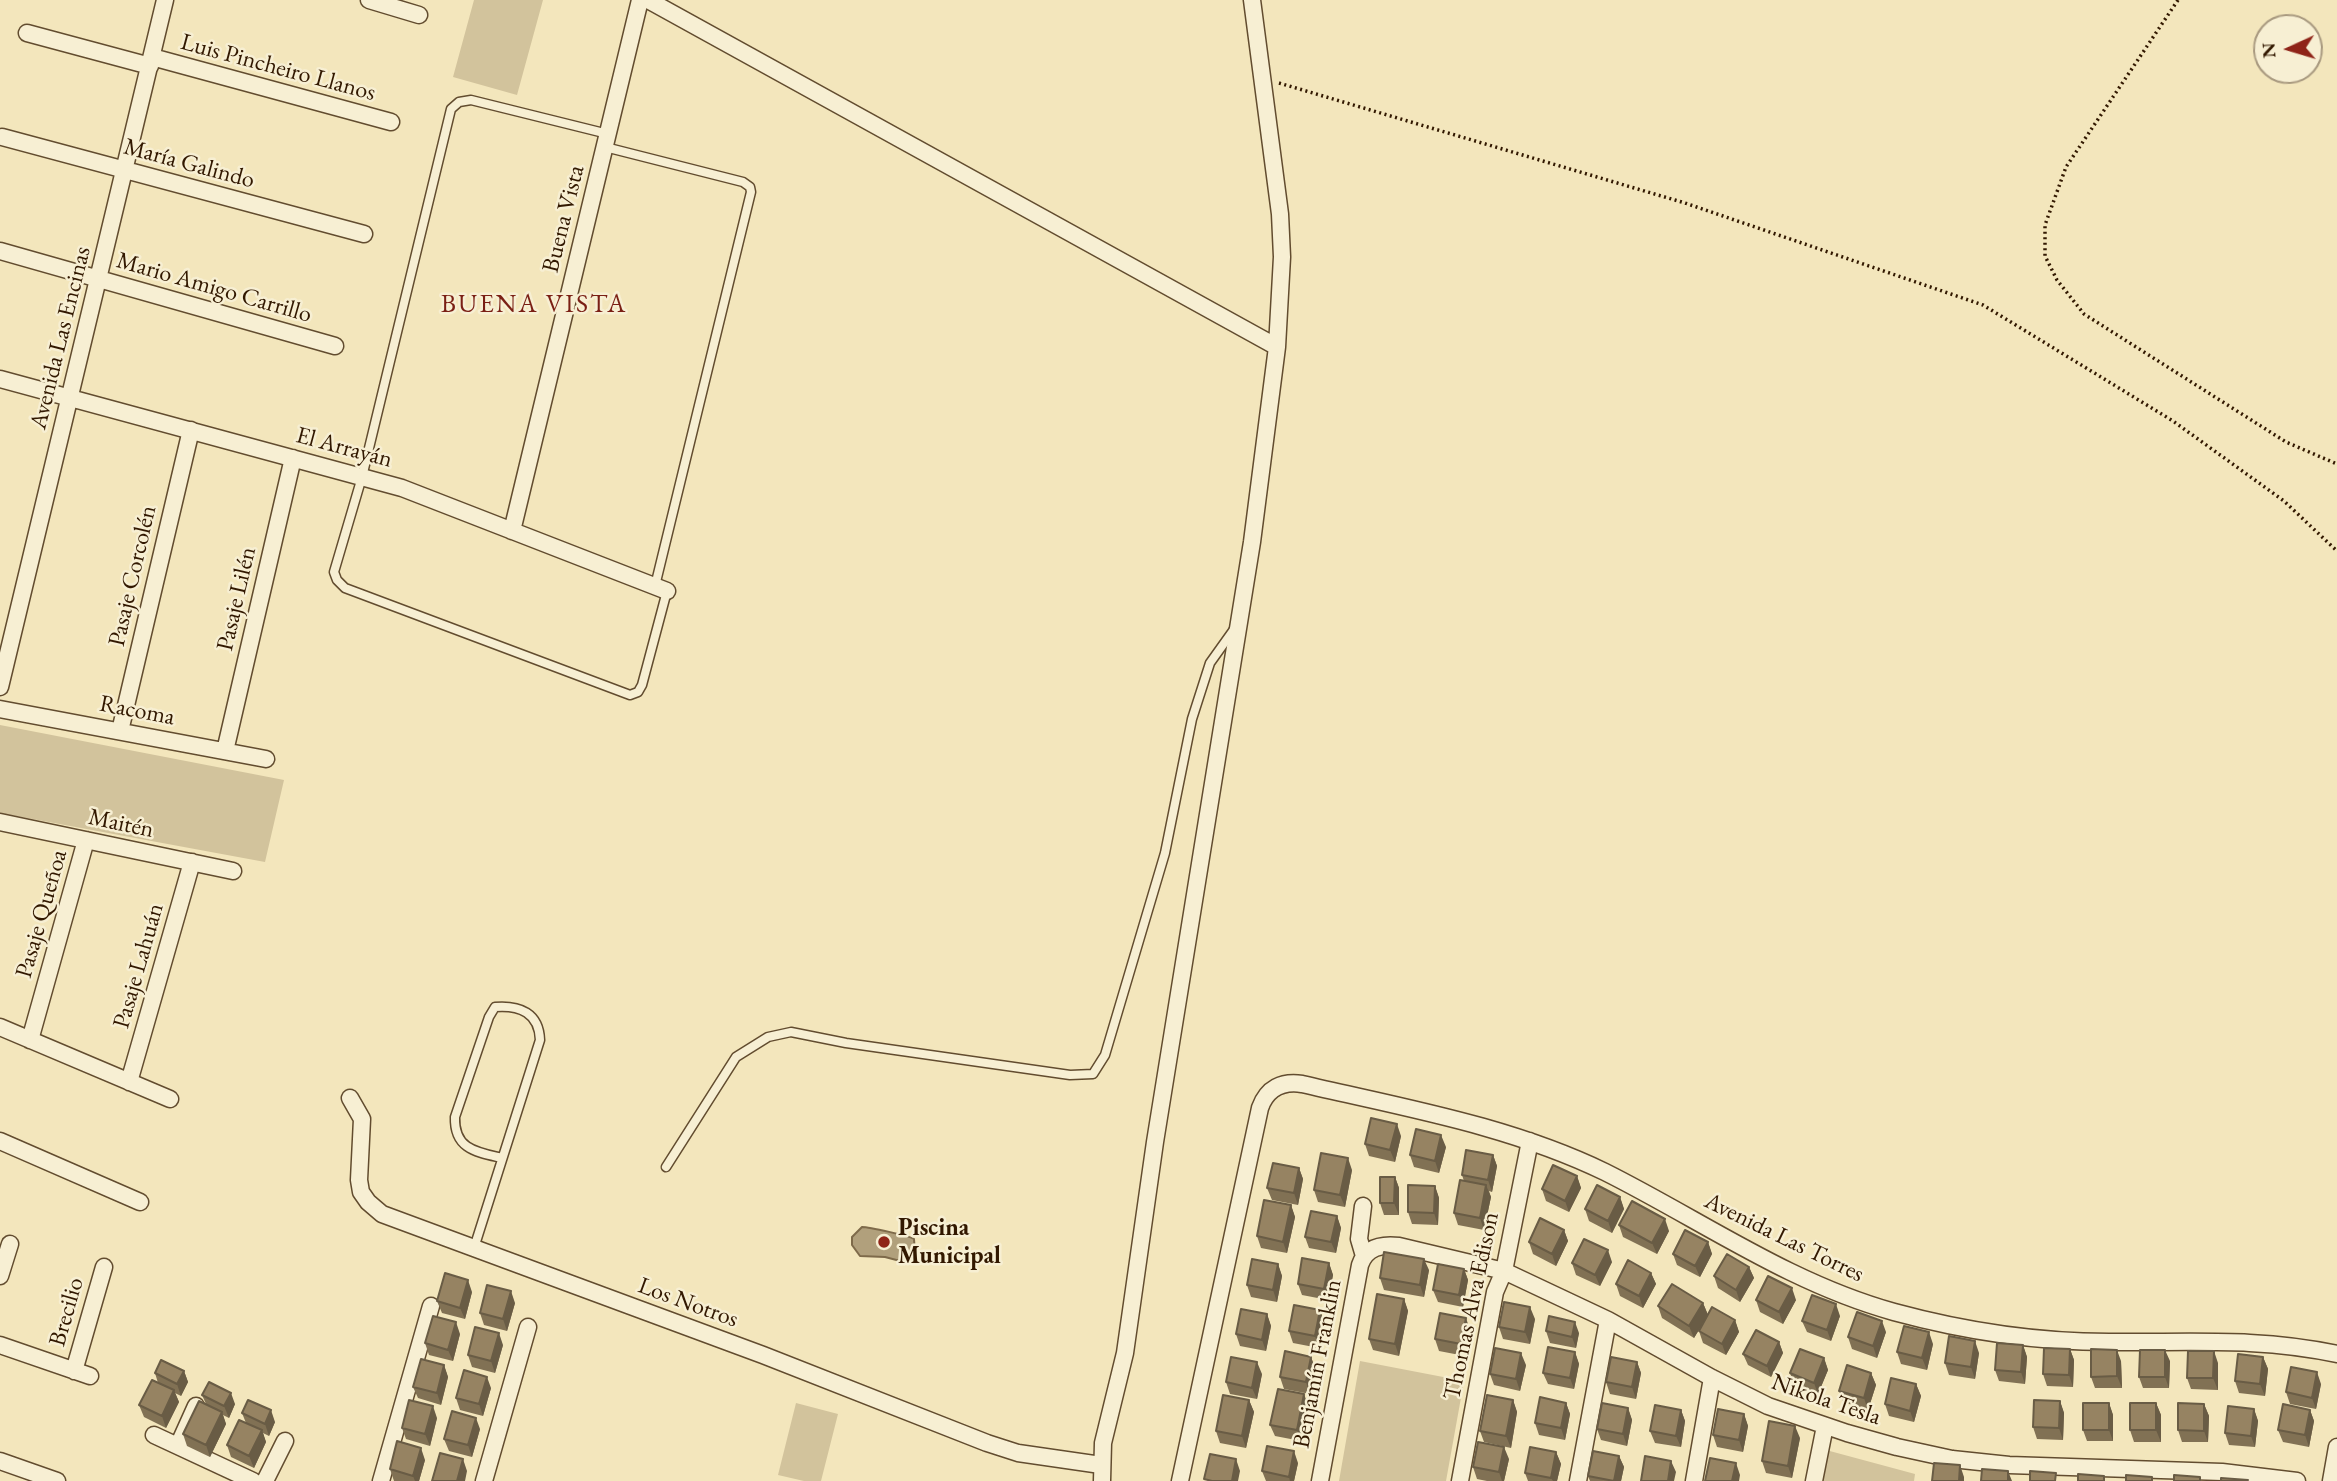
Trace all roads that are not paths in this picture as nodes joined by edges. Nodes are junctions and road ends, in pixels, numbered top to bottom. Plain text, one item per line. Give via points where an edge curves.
1 (165, 0) edge
2 (369, 0) edge
3 (640, 0) edge
4 (648, 0) edge
5 (1252, 0) edge
6 (419, 15) dead end
7 (27, 33) dead end
8 (151, 61) junction
9 (391, 122) dead end
10 (2, 137) dead end
11 (607, 140) junction
12 (125, 170) junction
13 (364, 234) dead end
14 (0, 251) edge
15 (99, 279) junction
16 (335, 346) dead end
17 (1277, 347) junction
18 (0, 379) edge
19 (70, 398) junction
20 (191, 430) junction
21 (293, 458) junction
22 (362, 477) junction
23 (512, 531) junction
24 (661, 589) junction
25 (1239, 622) junction
26 (0, 687) edge
27 (0, 709) edge
28 (120, 732) junction
29 (225, 751) junction
30 (266, 759) dead end
31 (0, 822) edge
32 (86, 840) junction
33 (192, 862) junction
34 (233, 871) dead end
35 (0, 1027) edge
36 (30, 1040) junction
37 (129, 1082) junction
38 (350, 1098) dead end
39 (170, 1099) dead end
40 (0, 1141) edge
41 (1530, 1141) junction
42 (502, 1158) junction
43 (666, 1167) dead end
44 (140, 1202) dead end
45 (1363, 1206) dead end
46 (10, 1244) dead end
47 (474, 1248) junction
48 (1368, 1252) junction
49 (104, 1267) dead end
50 (1504, 1271) junction
51 (0, 1276) edge
52 (431, 1306) dead end
53 (1608, 1320) junction
54 (528, 1327) dead end
55 (0, 1345) edge
56 (2337, 1354) edge
57 (74, 1371) junction
58 (90, 1376) dead end
59 (1712, 1378) junction
60 (196, 1406) edge
61 (1825, 1426) junction
62 (154, 1435) dead end
63 (285, 1441) dead end
64 (177, 1446) junction
65 (2337, 1447) edge
66 (0, 1461) edge
67 (1102, 1473) edge
68 (27, 1476) edge
69 (57, 1481) edge
70 (253, 1481) edge
71 (265, 1481) edge
72 (382, 1481) edge
73 (484, 1481) edge
74 (1180, 1481) edge
75 (1320, 1481) edge
76 (1461, 1481) edge
77 (1578, 1481) edge
78 (1694, 1481) edge
79 (1815, 1481) edge
80 (2297, 1481) edge
81 (2331, 1481) edge

1 - 8 street, Avenida Las Encinas
2 - 6 street
3 - 11 street, Buena Vista
4 - 17 street
5 - 17 street via 1280,214
7 - 8 street, Luis Pincheiro Llanos
8 - 9 street, Luis Pincheiro Llanos
8 - 12 street, Avenida Las Encinas
10 - 12 street, María Galindo
11 - 22 lane via 471,100 451,109
11 - 23 street, Buena Vista
11 - 24 lane via 743,182 751,192
12 - 13 street, María Galindo
12 - 15 street, Avenida Las Encinas
14 - 15 street, Mario Amigo Carrillo
15 - 16 street, Mario Amigo Carrillo
15 - 19 street, Avenida Las Encinas
17 - 25 street
18 - 19 street, El Arrayán
19 - 20 street, El Arrayán
19 - 26 street, Avenida Las Encinas
20 - 21 street, El Arrayán
20 - 28 street, Pasaje Corcolén
21 - 22 street, El Arrayán
21 - 29 street, Pasaje Lilén
22 - 23 street, El Arrayán
22 - 24 lane via 335,564 340,584 625,694 634,694 642,685
23 - 24 street, El Arrayán
25 - 43 lane via 1210,663 1192,719 1165,853 1105,1055 1093,1073 1070,1075 791,1032 768,1037 736,1057
25 - 67 street via 1125,1353 1103,1443
27 - 28 street, Racoma
28 - 29 street, Racoma
29 - 30 street, Racoma
31 - 32 street, Maitén
32 - 33 street, Maitén
32 - 36 street, Pasaje Queñoa
33 - 34 street, Maitén
33 - 37 street, Pasaje Lahuán
35 - 36 street
36 - 37 street
37 - 39 street
38 - 47 street, Los Notros via 362,1119 359,1180 368,1202 382,1214
40 - 44 street
41 - 50 street, Thomas Alva Edison
41 - 56 street, Avenida Las Torres via 1604,1172 1798,1275 1901,1314 2032,1338 2242,1342
41 - 74 street, Avenida Las Torres via 1302,1084 1273,1088 1260,1108
42 - 42 lane via 540,1040 540,1028 525,1011 504,1006 495,1007 489,1017 454,1127 464,1145
42 - 47 lane
45 - 48 street, Benjamín Franklin via 1359,1239
46 - 51 street
47 - 67 street, Los Notros via 763,1354 987,1443
48 - 50 street, Nikola Tesla via 1392,1245
48 - 75 street, Benjamín Franklin via 1360,1265
49 - 57 street, Brecilio
50 - 53 street, Nikola Tesla
50 - 76 street, Thomas Alva Edison via 1496,1292
52 - 72 street
53 - 59 street, Nikola Tesla
53 - 77 street
54 - 73 street
55 - 57 street
57 - 58 street
59 - 61 street, Nikola Tesla via 1768,1406
59 - 78 street
60 - 64 street
61 - 79 street
61 - 80 street, Nikola Tesla via 1916,1452 1980,1463 2222,1472
62 - 64 street
63 - 71 street
64 - 70 street
65 - 81 street
66 - 68 street
68 - 69 street

